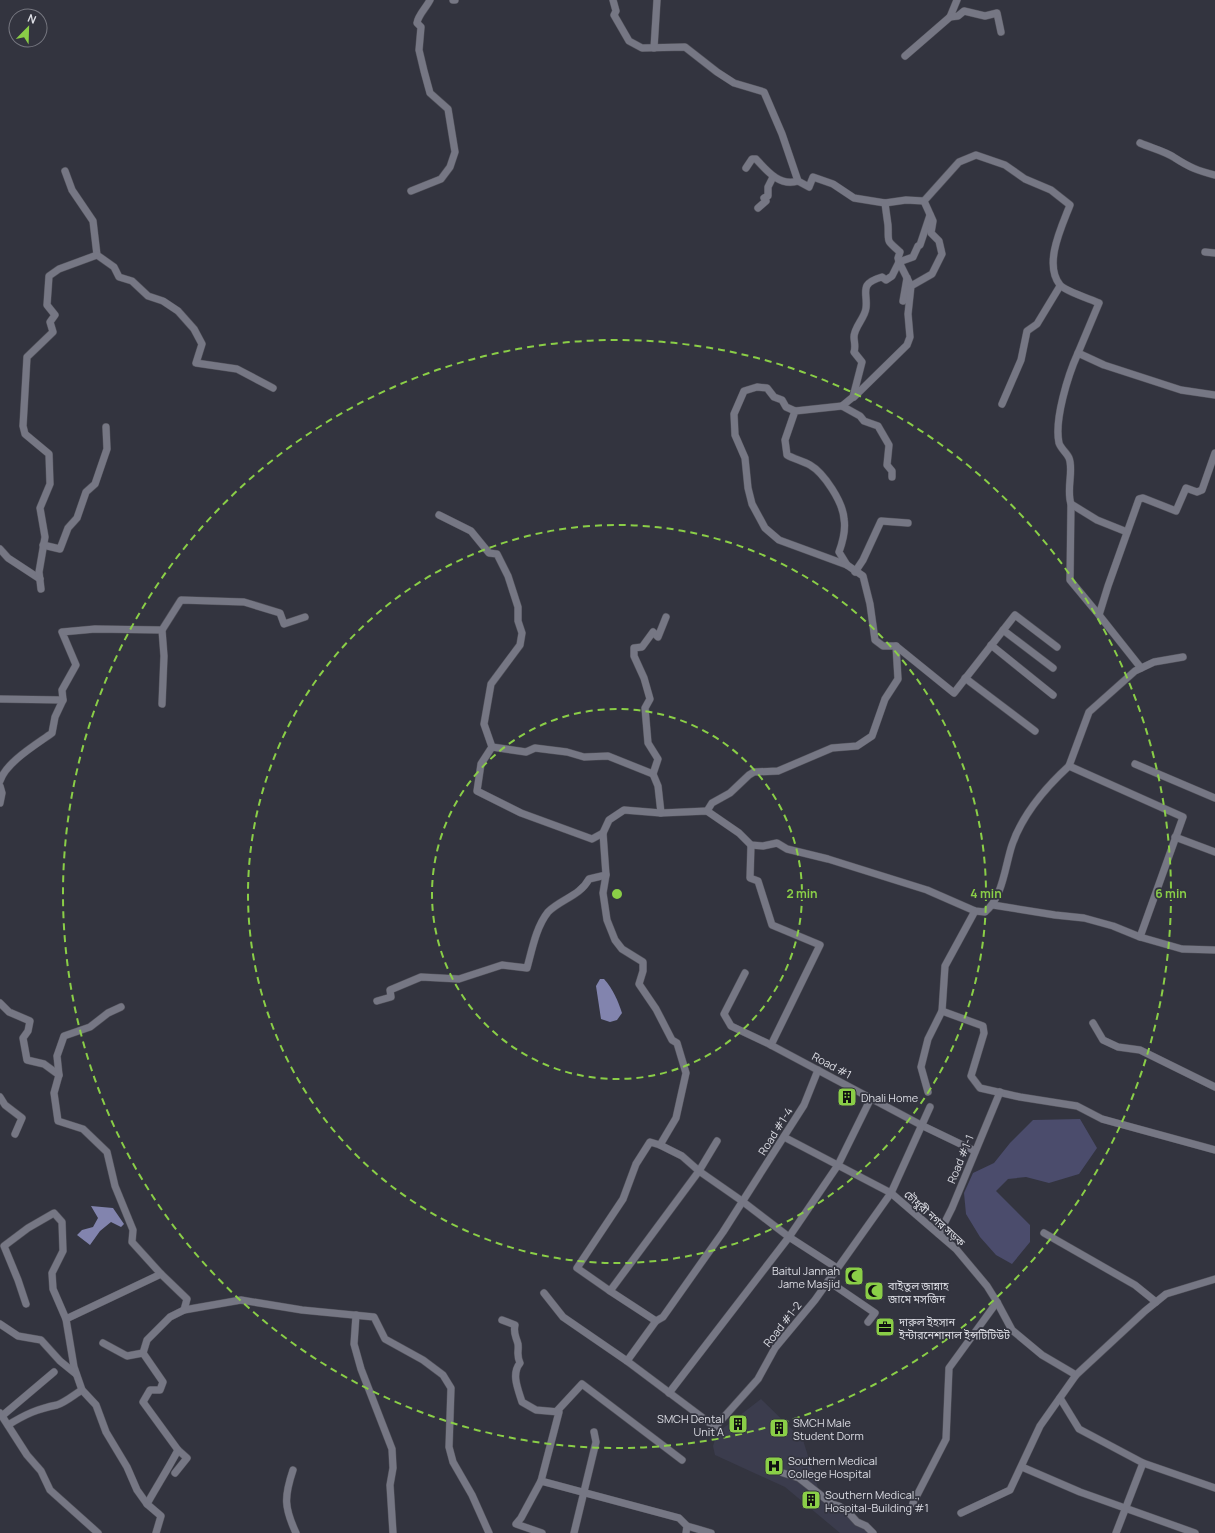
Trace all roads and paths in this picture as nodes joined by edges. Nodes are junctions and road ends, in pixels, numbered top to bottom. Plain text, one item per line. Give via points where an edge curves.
1 (430, 0) edge
2 (613, 0) edge
3 (657, 0) edge
4 (957, 0) edge
5 (950, 17) junction
6 (1001, 32) dead end
7 (654, 48) junction
8 (905, 56) dead end
9 (1140, 143) dead end
10 (746, 168) dead end
11 (65, 171) dead end
12 (1215, 175) edge
13 (773, 177) junction
14 (798, 181) junction
15 (411, 191) dead end
16 (924, 201) junction
17 (886, 203) junction
18 (758, 208) dead end
19 (930, 215) junction
20 (1205, 252) dead end
21 (1215, 253) edge
22 (97, 255) junction
23 (913, 258) junction
24 (899, 262) junction
25 (907, 278) junction
26 (911, 286) junction
27 (1060, 286) junction
28 (903, 301) dead end
29 (1078, 353) junction
30 (273, 388) dead end
31 (1215, 395) edge
32 (854, 397) junction
33 (1002, 404) dead end
34 (842, 406) junction
35 (795, 411) junction
36 (106, 427) dead end
37 (1215, 453) edge
38 (892, 477) dead end
39 (1070, 504) junction
40 (439, 515) dead end
41 (908, 523) dead end
42 (1127, 532) junction
43 (43, 545) junction
44 (0, 549) edge
45 (847, 566) junction
46 (855, 572) junction
47 (40, 579) junction
48 (42, 590) dead end
49 (1099, 615) junction
50 (306, 617) dead end
51 (666, 617) dead end
52 (162, 630) junction
53 (1003, 630) junction
54 (991, 645) junction
55 (896, 646) junction
56 (1057, 647) dead end
57 (1183, 657) dead end
58 (1053, 668) dead end
59 (1141, 668) junction
60 (966, 678) junction
61 (1053, 695) dead end
62 (0, 699) edge
63 (63, 700) junction
64 (162, 704) dead end
65 (1035, 731) dead end
66 (492, 747) junction
67 (1135, 764) dead end
68 (1069, 766) junction
69 (653, 774) junction
70 (0, 781) edge
71 (0, 786) edge
72 (1215, 798) edge
73 (0, 803) edge
74 (707, 811) junction
75 (661, 813) junction
76 (603, 833) junction
77 (1175, 838) junction
78 (751, 845) junction
79 (1215, 852) edge
80 (606, 875) junction
81 (994, 905) junction
82 (975, 911) junction
83 (1140, 937) junction
84 (1215, 950) edge
85 (745, 973) dead end
86 (377, 1001) dead end
87 (0, 1003) edge
88 (121, 1007) dead end
89 (942, 1011) junction
90 (1093, 1024) dead end
91 (771, 1045) junction
92 (818, 1070) junction
93 (59, 1075) junction
94 (1215, 1087) edge
95 (928, 1092) dead end
96 (1000, 1092) junction
97 (0, 1097) edge
98 (870, 1098) junction
99 (930, 1107) dead end
100 (922, 1125) junction
101 (15, 1134) dead end
102 (784, 1137) junction
103 (717, 1141) dead end
104 (660, 1145) junction
105 (1215, 1150) edge
106 (975, 1151) junction
107 (838, 1166) junction
108 (699, 1171) junction
109 (891, 1193) junction
110 (742, 1201) junction
111 (1044, 1233) dead end
112 (939, 1234) junction
113 (789, 1237) junction
114 (837, 1268) junction
115 (160, 1274) junction
116 (1215, 1280) edge
117 (828, 1281) junction
118 (610, 1291) junction
119 (544, 1293) dead end
120 (997, 1302) junction
121 (1156, 1302) junction
122 (26, 1304) dead end
123 (184, 1310) junction
124 (356, 1315) junction
125 (66, 1319) junction
126 (502, 1320) dead end
127 (656, 1321) junction
128 (868, 1322) dead end
129 (0, 1324) edge
130 (102, 1343) dead end
131 (142, 1353) junction
132 (627, 1361) junction
133 (54, 1372) dead end
134 (77, 1375) junction
135 (1076, 1375) junction
136 (82, 1390) junction
137 (669, 1393) junction
138 (1060, 1398) junction
139 (556, 1412) junction
140 (1, 1414) edge
141 (8, 1425) junction
142 (594, 1432) dead end
143 (178, 1450) junction
144 (682, 1460) dead end
145 (1143, 1463) junction
146 (1022, 1467) junction
147 (293, 1470) dead end
148 (175, 1473) dead end
149 (783, 1473) dead end
150 (541, 1481) junction
151 (1215, 1488) edge
152 (584, 1492) junction
153 (913, 1503) dead end
154 (147, 1504) junction
155 (1125, 1509) junction
156 (961, 1513) dead end
157 (687, 1529) edge
158 (98, 1533) edge
159 (156, 1533) edge
160 (296, 1533) edge
161 (393, 1533) edge
162 (489, 1533) edge
163 (542, 1533) edge
164 (574, 1533) edge
165 (710, 1533) edge
166 (873, 1533) edge
167 (1116, 1533) edge
168 (1195, 1533) edge

1 - 15 street via 418,18 417,23 421,27 419,50 430,93 448,109 455,152 450,167 441,179
2 - 7 street via 616,11 614,15 629,41 642,48
3 - 7 street
4 - 5 street
5 - 6 street via 958,16 964,11 985,16 997,14
5 - 8 street
7 - 14 street via 685,47 734,83 764,92 780,127
9 - 12 street via 1199,172
10 - 13 street via 752,159 756,159
11 - 22 street via 72,190 93,221
13 - 14 street via 790,184
13 - 18 street via 768,187 768,196 764,198 766,201
14 - 17 street via 809,187 813,177 833,184 854,198
16 - 17 street
16 - 19 street
16 - 27 street via 959,162 976,155 1005,165 1025,179 1051,190 1070,204 1053,252 1054,274
17 - 24 street via 886,237 900,252
19 - 23 street
19 - 26 street via 931,233 939,241 942,254 932,274
20 - 21 street
22 - 30 street via 114,267 120,277 132,281 148,296 163,301 178,311 194,329 202,344 196,363 237,369
22 - 43 street via 59,269 49,276 47,305 55,315 50,322 53,332 27,357 23,426 25,434 49,454 50,484 40,508 45,537
23 - 24 street
23 - 25 street via 907,265
24 - 25 street
24 - 32 street via 892,276 886,280 882,277 875,279 868,284 864,292 866,309 854,336 854,352 862,362
25 - 26 street
25 - 28 street
26 - 32 street via 908,314 910,337 907,345
27 - 29 street via 1099,303
27 - 33 street via 1037,324 1028,331 1021,360
29 - 31 street via 1181,390
29 - 39 street via 1069,373 1057,430 1060,445 1070,459 1067,495
32 - 34 street
34 - 35 street
34 - 38 street via 864,421 878,426 889,445 887,465 892,471
35 - 45 street via 785,440 787,455 809,464 822,474 832,489 844,517 844,539 839,552
35 - 45 street via 786,407 782,400 774,397 767,388 757,387 744,391 734,414 734,435 745,458 752,504 765,528 779,540
36 - 43 street via 107,449 95,484 86,492 77,518 68,528 60,549
37 - 42 street via 1200,492 1186,488 1176,511 1141,498
39 - 42 street via 1097,520
39 - 49 street via 1070,580
40 - 66 street via 471,531 488,553 497,554 508,576 518,607 518,622 522,633 520,645 491,684 484,724
41 - 46 street via 881,521
42 - 49 street
43 - 47 street
44 - 47 street via 8,558
45 - 46 street
46 - 55 street via 863,576 876,640 883,646
47 - 48 street
49 - 59 street
50 - 52 street via 284,624 280,613 244,602 180,600
51 - 69 street via 658,637 653,632 642,647 634,648 634,656 650,699 645,708 648,743 658,759
52 - 63 street via 95,629 62,632 76,665 62,690
52 - 64 street
53 - 54 street
53 - 56 street via 1013,616 1016,616
53 - 58 street
54 - 60 street
54 - 61 street
55 - 60 street via 954,693
55 - 74 street via 898,679 885,699 872,736 857,746 832,748 778,771 754,772 730,793 712,803
57 - 59 street via 1154,662
59 - 68 street via 1089,712
60 - 65 street
62 - 63 street
63 - 70 street via 55,717 52,733 17,759 2,774
66 - 69 street via 526,752 535,748 584,757 608,756
66 - 76 street via 480,764 477,791 521,813 592,839
67 - 72 street
68 - 77 street via 1183,817
68 - 81 street via 1029,809 1012,844
69 - 75 street via 658,786
71 - 73 street
74 - 75 street
74 - 78 street via 740,833
75 - 76 street via 624,810 609,820
76 - 80 street
77 - 79 street
77 - 83 street
78 - 82 street via 777,843 787,850 828,859 927,890
78 - 91 street via 750,878 758,882 772,925 820,945
80 - 86 street via 590,879 584,888 548,912 536,936 527,968 502,965 459,979 421,977 390,990 391,997
80 - 104 street via 603,893 607,920 615,940 622,949 643,962 644,971 639,984 672,1040 677,1043 686,1073 676,1118
81 - 82 street via 985,912
81 - 83 street via 1084,918
82 - 89 street via 944,966
83 - 84 street via 1182,948
85 - 91 street, Road #1 via 724,1014 731,1026
87 - 93 street via 9,1012 30,1021 23,1038 27,1060 44,1064
88 - 93 street via 108,1013 90,1027 64,1036 57,1056
89 - 95 street via 928,1040 921,1067
89 - 96 street via 983,1026 984,1033 971,1076 980,1088
90 - 94 street via 1103,1040 1118,1047 1140,1050
91 - 92 street, Road #1
92 - 98 street, Road #1
92 - 102 street, Road #1-4 via 804,1105
93 - 115 street via 54,1093 58,1121 84,1128 107,1152 115,1186 133,1230 132,1242
96 - 105 street via 1077,1106 1102,1119
96 - 106 street, Road #1-1
97 - 101 street via 5,1105 22,1118
98 - 100 street, Road #1
98 - 107 street
99 - 100 street
100 - 106 street, Road #1
100 - 109 street
102 - 107 street, চৌধুরী নগর সড়ক
102 - 110 street, Road #1-4
103 - 108 street
104 - 108 street via 682,1156
104 - 118 street via 650,1142 636,1164 623,1199 577,1268
106 - 112 street, Road #1-1
107 - 109 street, চৌধুরী নগর সড়ক
107 - 113 street
108 - 110 street
108 - 118 street
109 - 112 street, চৌধুরী নগর সড়ক
109 - 114 street, Road #1-2
110 - 113 street
110 - 127 street, Road #1-4 via 664,1317
111 - 121 street via 1135,1285
112 - 120 street, চৌধুরী নগর সড়ক via 956,1249
113 - 114 street
113 - 137 street
114 - 117 street, Road #1-2
115 - 123 street via 187,1298
115 - 125 street
116 - 121 street via 1166,1294
117 - 128 street via 875,1313
117 - 137 street, Road #1-2 via 775,1348 758,1379 715,1427
118 - 127 street
119 - 132 street via 563,1317
120 - 135 street, চৌধুরী নগর সড়ক via 1012,1330 1042,1355
120 - 153 street via 949,1368 946,1439
121 - 135 street
122 - 125 street via 4,1246 54,1213 62,1222 64,1251 52,1273 53,1289
123 - 124 street via 241,1300 302,1310
123 - 131 street via 170,1317 146,1340
124 - 161 street via 354,1344 392,1449 390,1484
124 - 162 street via 374,1317 385,1340 423,1360 443,1375 452,1388 449,1447 453,1462 472,1495
125 - 134 street
126 - 139 street via 515,1325 513,1333 518,1344 516,1356 520,1363 516,1368 516,1380 522,1402 536,1410
127 - 132 street, Road #1-4
129 - 134 street via 18,1336 41,1340
130 - 131 street via 127,1356
131 - 143 street via 163,1382 160,1390 150,1390 143,1402
132 - 137 street
133 - 140 street
134 - 136 street
135 - 138 street
136 - 141 street via 58,1404 27,1413
136 - 154 street via 96,1405 106,1432
138 - 145 street via 1079,1429
138 - 146 street via 1040,1426
139 - 144 street via 582,1384
139 - 150 street via 559,1412
140 - 141 street
141 - 158 street via 27,1455 41,1471 50,1490
142 - 152 street via 596,1442
143 - 148 street via 187,1458
143 - 154 street
145 - 151 street
145 - 155 street
146 - 155 street
146 - 156 street via 1010,1490
147 - 160 street via 286,1490 288,1514
149 - 166 street via 799,1478
150 - 152 street
150 - 163 street via 516,1524
152 - 157 street via 679,1518
152 - 164 street
154 - 159 street via 161,1516
155 - 167 street
155 - 168 street
157 - 165 street

